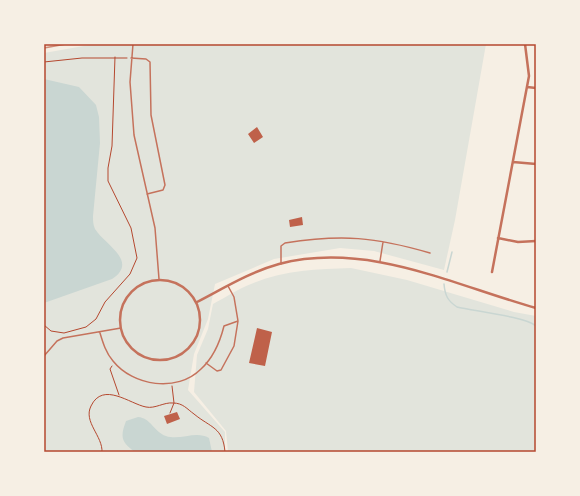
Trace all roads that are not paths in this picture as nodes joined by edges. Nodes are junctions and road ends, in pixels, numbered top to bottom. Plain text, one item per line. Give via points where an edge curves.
1 (133, 44) edge
2 (525, 44) edge
3 (131, 58) junction
4 (527, 87) junction
5 (536, 88) edge
6 (513, 162) junction
7 (536, 164) edge
8 (147, 194) junction
9 (498, 238) junction
10 (384, 241) junction
11 (536, 241) edge
12 (430, 253) dead end
13 (380, 261) junction
14 (281, 264) junction
15 (492, 272) dead end
16 (160, 279) junction
17 (228, 286) junction
18 (197, 302) junction
19 (536, 308) edge
20 (238, 321) junction
21 (121, 328) junction
22 (100, 333) junction
23 (44, 356) edge
24 (206, 363) junction

1 - 3 lane
2 - 4 street via 529,72
3 - 8 lane via 134,135
3 - 8 lane via 146,59 150,62 151,115 165,185 163,190
4 - 5 street
4 - 6 street
6 - 7 street
6 - 9 street
8 - 16 lane via 155,228
9 - 11 street via 523,242
9 - 15 street
10 - 12 lane
10 - 13 lane
10 - 14 lane via 344,237 285,243 281,246
13 - 14 street via 331,258
13 - 19 street
14 - 17 street via 253,273
16 - 18 street via 178,283 189,291
16 - 21 street via 137,286 129,295 120,316
17 - 18 street
17 - 20 lane via 234,297
18 - 21 street via 201,321 198,335 190,348 174,358 154,360 136,352 127,342
20 - 24 lane via 224,326 219,343
20 - 24 lane via 234,346 221,370 217,372
21 - 22 lane
22 - 23 lane via 63,338
22 - 24 lane via 105,349 113,361 127,374 147,382 171,383 187,379 201,370

